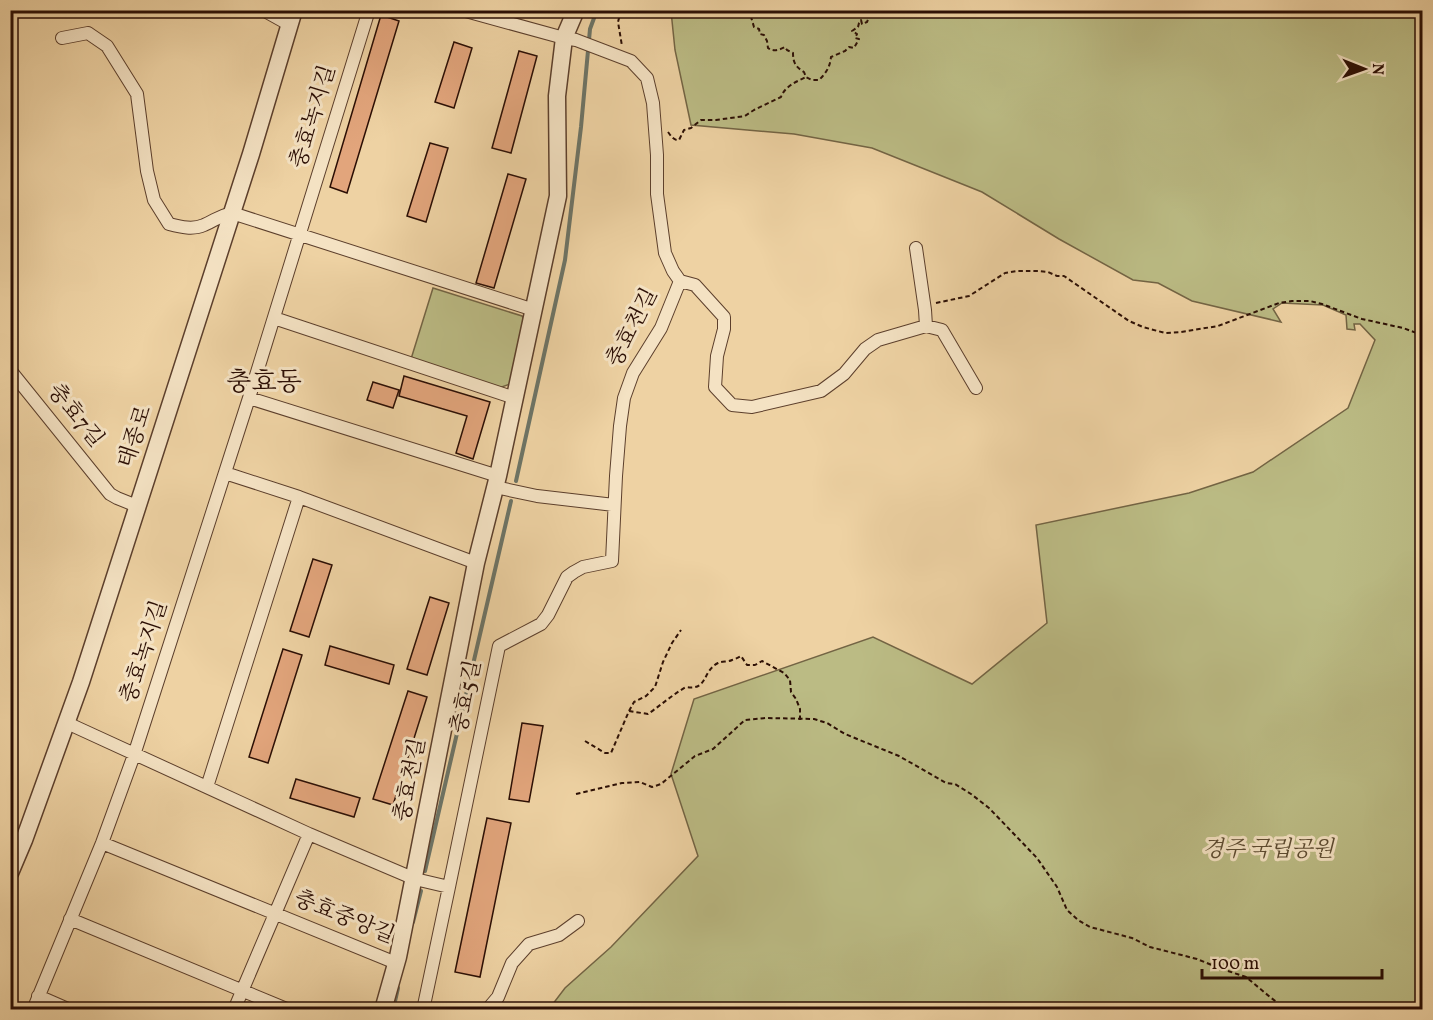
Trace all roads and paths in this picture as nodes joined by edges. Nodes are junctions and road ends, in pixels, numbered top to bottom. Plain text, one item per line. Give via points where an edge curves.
1 (263, 10) edge
2 (369, 10) edge
3 (462, 10) edge
4 (576, 10) edge
5 (621, 10) edge
6 (748, 10) edge
7 (872, 10) edge
8 (292, 18) edge
9 (62, 38) dead end
10 (564, 38) junction
11 (629, 60) junction
12 (806, 77) junction
13 (654, 118) junction
14 (232, 213) junction
15 (299, 235) junction
16 (916, 248) dead end
17 (680, 280) junction
18 (534, 310) junction
19 (925, 312) junction
20 (274, 318) junction
21 (926, 326) junction
22 (1422, 335) edge
23 (10, 370) edge
24 (976, 388) dead end
25 (249, 398) junction
26 (515, 398) junction
27 (225, 473) junction
28 (496, 482) junction
29 (298, 498) junction
30 (614, 505) junction
31 (138, 506) junction
32 (476, 563) junction
33 (681, 630) dead end
34 (629, 711) junction
35 (800, 720) junction
36 (67, 723) junction
37 (585, 741) dead end
38 (134, 755) junction
39 (207, 787) junction
40 (576, 794) dead end
41 (309, 834) junction
42 (102, 843) junction
43 (10, 873) edge
44 (415, 879) junction
45 (450, 887) junction
46 (275, 913) junction
47 (70, 919) junction
48 (578, 921) dead end
49 (396, 963) junction
50 (242, 990) junction
51 (39, 996) junction
52 (1329, 1002) dead end
53 (33, 1010) edge
54 (70, 1010) edge
55 (234, 1010) edge
56 (290, 1010) edge
57 (383, 1010) edge
58 (423, 1010) edge
59 (487, 1010) edge
60 (1287, 1010) edge
61 (1327, 1010) edge

1 - 8 street
2 - 15 street, 충효녹지길
3 - 10 street
4 - 10 street, 충효천길
5 - 11 path via 618,22
6 - 12 path via 768,48 785,47 793,53 796,67
7 - 12 path via 867,22 862,24 861,20 852,31 859,39 854,48 831,57 819,80
8 - 14 street, 태종로
9 - 14 street via 88,33 107,46 137,94 154,200 169,224 203,226
10 - 11 street, 충효천길
10 - 18 street, 충효천길 via 557,96 558,196
11 - 13 street, 충효천길 via 647,78
12 - 13 path via 783,91 781,97 745,116 701,120 684,130 680,140
13 - 17 street, 충효천길 via 664,253
14 - 15 street
14 - 31 street, 태종로
15 - 18 street
15 - 20 street, 충효녹지길
16 - 19 street
17 - 21 street via 695,285 724,317 715,387 732,405 752,407 821,391 878,340
17 - 30 street, 충효천길 via 661,328 633,373 624,398
18 - 26 street, 충효천길
19 - 21 street
19 - 22 path via 934,303 969,296 1005,273 1038,271 1064,276 1129,321 1166,333 1218,326 1279,303 1310,301
20 - 25 street, 충효녹지길
20 - 26 street
21 - 24 street via 942,330
23 - 31 street, 충효7길 via 110,494
25 - 27 street, 충효녹지길
25 - 28 street
26 - 28 street, 충효천길
27 - 29 street
27 - 38 street, 충효녹지길
28 - 30 street via 537,496
28 - 32 street, 충효천길
29 - 32 street
29 - 39 street
30 - 45 street, 충효5길 via 612,561 574,572 541,624 499,646
31 - 36 street, 태종로
32 - 44 street, 충효천길
33 - 34 path via 663,662 655,687 634,702
34 - 35 path via 648,714 686,687 701,685 717,663 741,656 747,665 762,661 784,673 800,709
34 - 37 path via 611,753
35 - 40 path via 745,720 713,749 695,756 661,784 652,787 640,782 622,783
35 - 60 path via 827,723 971,795 989,808 1037,858 1067,910 1078,920 1246,978
36 - 38 street
36 - 43 street, 태종로
38 - 39 street
38 - 42 street, 충효녹지길
39 - 41 street
41 - 44 street
41 - 46 street, 충효중앙길
42 - 46 street
42 - 47 street, 충효녹지길
44 - 45 street
44 - 49 street, 충효천길
45 - 58 street, 충효5길
46 - 49 street, 충효중앙길
46 - 50 street, 충효중앙길
47 - 50 street
47 - 51 street, 충효녹지길
48 - 59 street via 559,935 529,944 512,963 498,997
49 - 57 street, 충효천길
50 - 55 street, 충효중앙길
50 - 56 street
51 - 53 street, 충효녹지길
51 - 54 street
52 - 61 path

